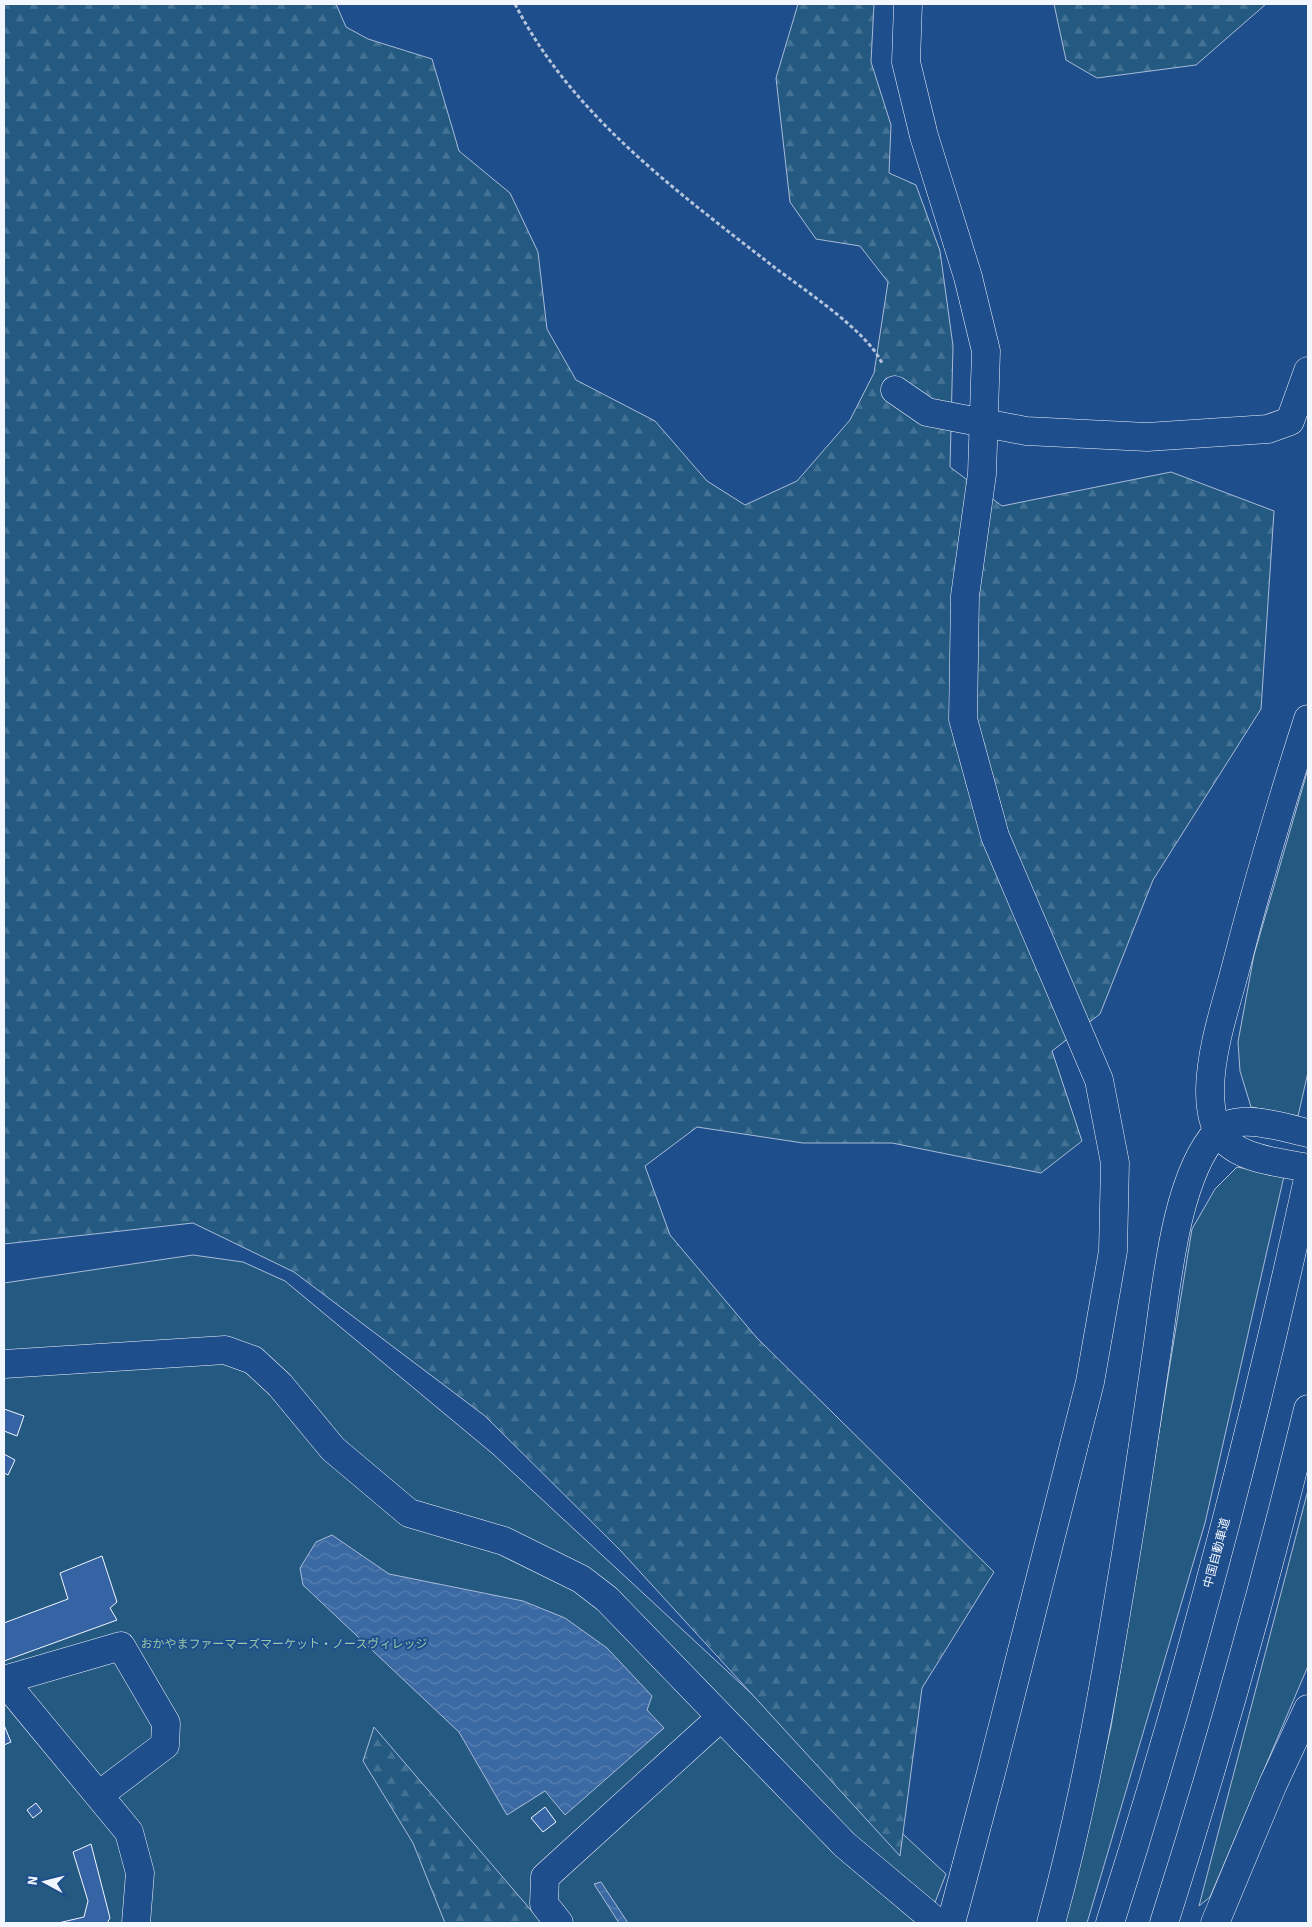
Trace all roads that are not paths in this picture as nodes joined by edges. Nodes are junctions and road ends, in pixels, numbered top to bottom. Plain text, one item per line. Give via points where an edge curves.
1 (908, 4) edge
2 (1308, 371) edge
3 (895, 390) road end
4 (984, 425) junction
5 (1308, 719) edge
6 (1218, 1131) junction
7 (1308, 1133) edge
8 (1308, 1168) edge
9 (1308, 1179) edge
10 (4, 1364) edge
11 (1308, 1408) edge
12 (4, 1680) edge
13 (1308, 1709) edge
14 (720, 1718) junction
15 (99, 1795) junction
16 (136, 1923) edge
17 (559, 1923) edge
18 (938, 1923) edge
19 (951, 1923) edge
20 (1051, 1923) edge
21 (1110, 1923) edge
22 (1164, 1923) edge
23 (1215, 1923) edge

1 - 4 main road via 906,62 986,350
2 - 4 main road via 1290,421 1268,430 1147,437 1026,432
3 - 4 main road via 927,412
4 - 19 main road via 982,474 965,596 963,719 995,836 1099,1080 1115,1163 1113,1251 1090,1382
5 - 6 main road via 1277,818 1219,1034 1210,1088 1211,1109
6 - 7 main road via 1234,1123 1253,1121
6 - 8 main road via 1230,1145 1246,1154
6 - 20 main road via 1202,1154 1181,1210 1096,1731
9 - 21 main road, 中国自動車道 via 1283,1296 1220,1545 1146,1809
10 - 14 main road via 225,1350 253,1360 280,1385 333,1448 408,1513 504,1540 581,1578 606,1599
11 - 22 main road via 1252,1626
12 - 15 main road
12 - 15 main road via 121,1646 166,1723 165,1745
13 - 23 main road
14 - 17 main road via 546,1877 544,1904
14 - 18 main road via 845,1845
15 - 16 main road via 129,1832 140,1873

